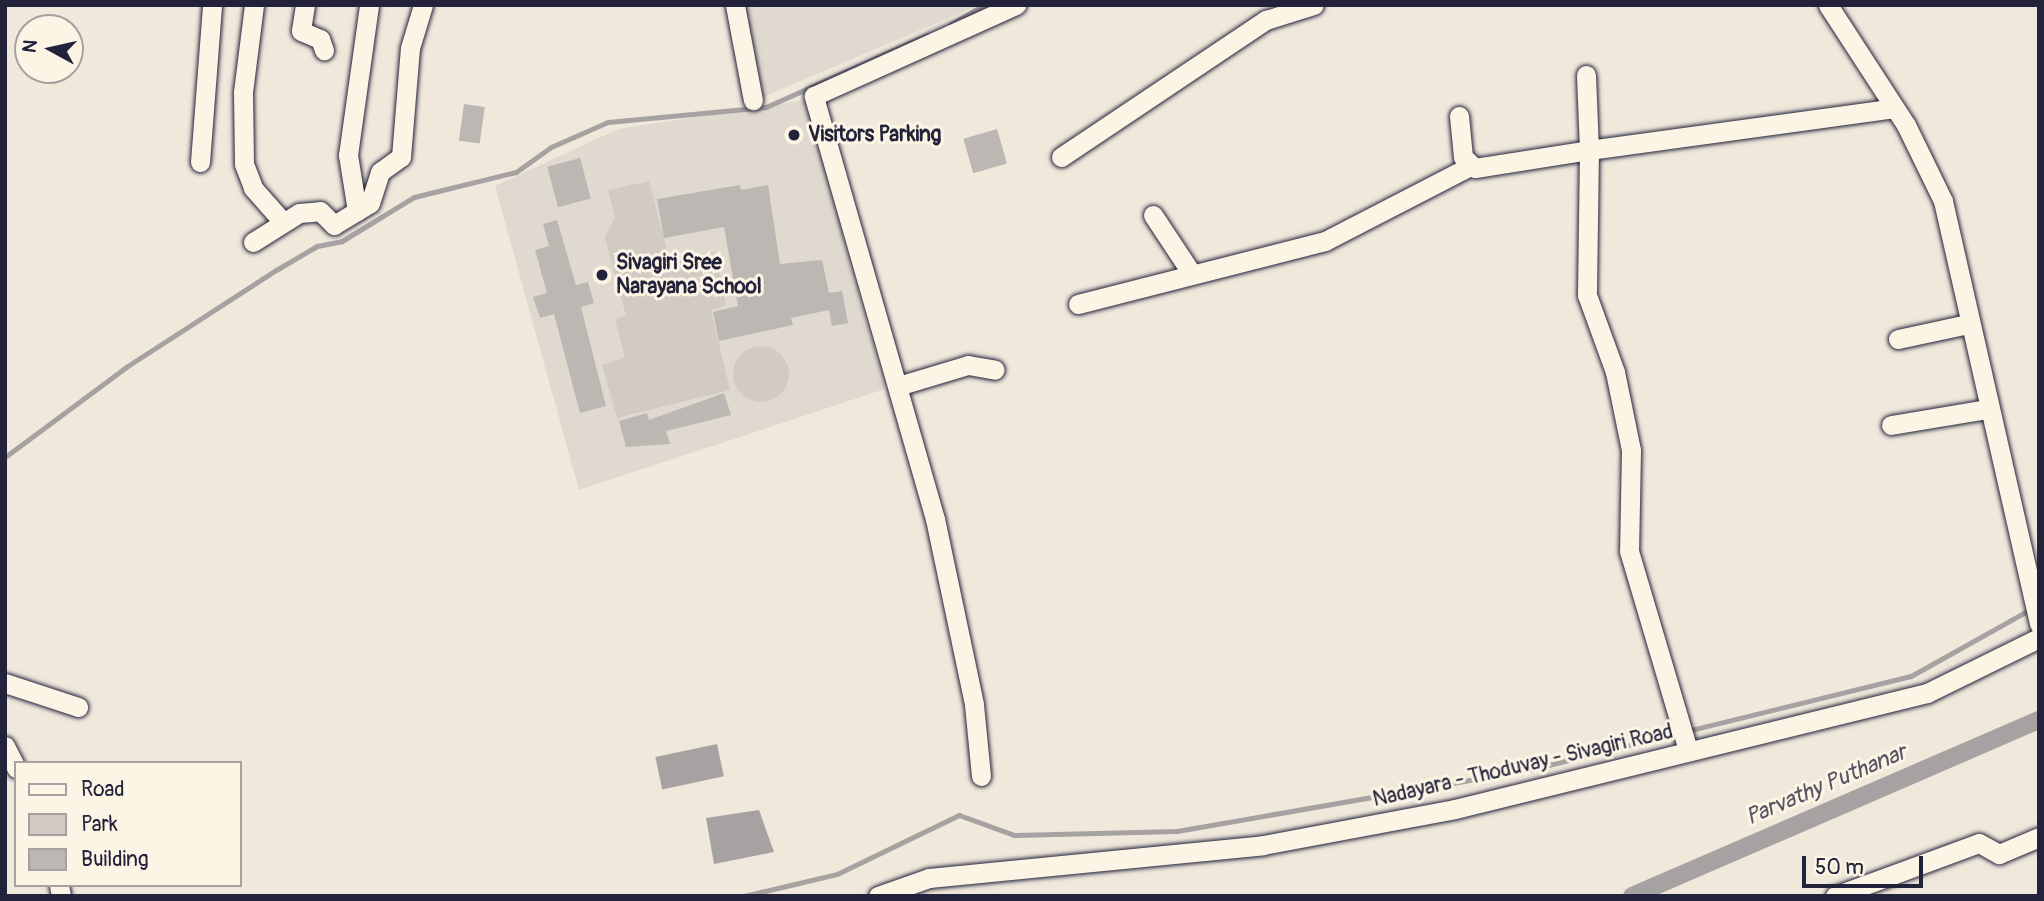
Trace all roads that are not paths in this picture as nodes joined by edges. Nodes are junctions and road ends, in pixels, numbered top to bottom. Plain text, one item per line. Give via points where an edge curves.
1 (212, 5) edge
2 (254, 5) edge
3 (305, 5) edge
4 (369, 5) edge
5 (424, 5) edge
6 (735, 5) edge
7 (1016, 5) edge
8 (1314, 5) edge
9 (1828, 5) edge
10 (324, 50) dead end
11 (1586, 75) dead end
12 (753, 100) dead end
13 (1889, 109) dead end
14 (1459, 116) dead end
15 (1589, 150) junction
16 (1061, 157) dead end
17 (200, 162) dead end
18 (1470, 166) junction
19 (357, 211) junction
20 (1153, 215) dead end
21 (283, 222) junction
22 (253, 242) dead end
23 (1192, 274) junction
24 (1078, 304) dead end
25 (1968, 324) junction
26 (1898, 339) dead end
27 (995, 370) dead end
28 (898, 386) junction
29 (1988, 409) junction
30 (1891, 425) dead end
31 (2039, 624) edge
32 (2039, 638) edge
33 (5, 682) edge
34 (78, 707) dead end
35 (5, 746) edge
36 (1688, 750) junction
37 (14, 764) edge
38 (981, 776) dead end
39 (2039, 837) edge
40 (885, 894) edge
41 (1835, 896) edge

1 - 17 street
2 - 21 street via 243,92 244,164 257,194
3 - 10 street via 301,30 320,40
4 - 19 street via 348,155
5 - 19 street via 410,48 401,158 381,170 370,202
6 - 12 street
7 - 28 street via 814,96
8 - 16 street via 1266,20
9 - 25 street via 1906,125 1938,188
11 - 15 street
13 - 15 street
14 - 18 street
15 - 18 street
15 - 36 street via 1587,295 1615,372 1631,450 1629,551
18 - 23 street via 1325,241
19 - 21 street via 334,225 317,210
20 - 23 street
21 - 22 street
23 - 24 street
25 - 26 street
25 - 29 street
27 - 28 street via 968,365
28 - 38 street via 936,519 974,704
29 - 30 street
29 - 31 street
32 - 36 street, Nadayara - Thoduvay - Sivagiri Road via 1927,693
33 - 34 street
35 - 37 street
36 - 40 street, Nadayara - Thoduvay - Sivagiri Road via 1455,809 1263,845 1015,867
39 - 41 street via 1999,854 1979,843

